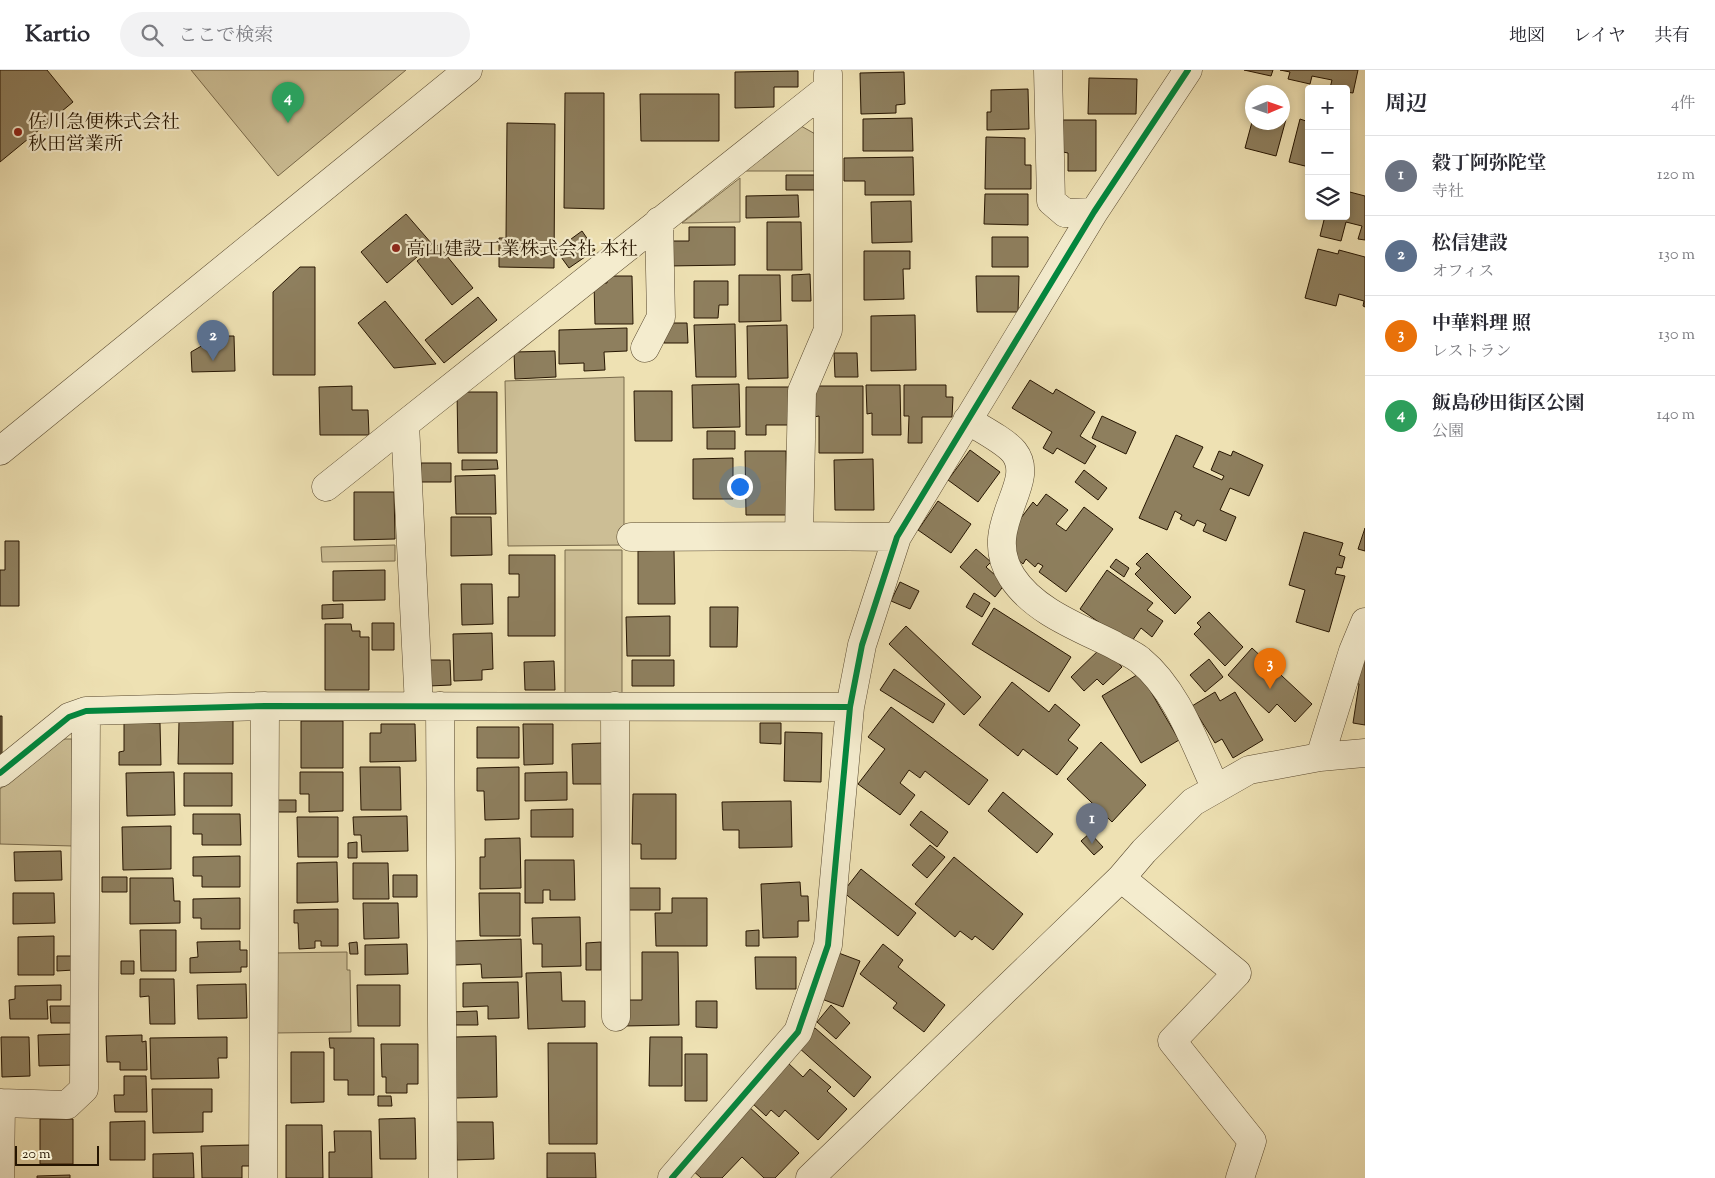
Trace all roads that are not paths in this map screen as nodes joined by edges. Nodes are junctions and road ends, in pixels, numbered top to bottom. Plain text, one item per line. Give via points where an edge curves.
1 (468, 70) edge
2 (1048, 70) edge
3 (1188, 70) edge
4 (828, 79) edge
5 (1094, 212) junction
6 (659, 221) junction
7 (645, 348) dead end
8 (967, 420) junction
9 (405, 424) junction
10 (0, 451) edge
11 (326, 487) dead end
12 (799, 536) junction
13 (897, 537) junction
14 (631, 538) dead end
15 (1365, 622) edge
16 (265, 706) junction
17 (429, 706) junction
18 (614, 706) junction
19 (850, 706) junction
20 (86, 711) junction
21 (1365, 753) edge
22 (1320, 757) junction
23 (0, 773) edge
24 (1216, 789) junction
25 (1121, 878) junction
26 (616, 1017) dead end
27 (1, 1103) edge
28 (0, 1178) edge
29 (262, 1178) edge
30 (443, 1178) edge
31 (672, 1178) edge
32 (810, 1178) edge
33 (1240, 1178) edge

1 - 10 street
2 - 5 street via 1051,201 1065,213
3 - 5 street
4 - 6 street
4 - 12 street via 828,330 802,391
5 - 8 street
6 - 7 street via 661,317
6 - 9 street
8 - 13 street
8 - 24 street via 1013,451 1022,467 1019,484 1004,520 1000,547 1010,574 1022,592 1047,610 1139,659 1164,685
9 - 11 street
9 - 17 street
12 - 13 street
12 - 14 street
13 - 19 street via 862,645
15 - 22 street
16 - 17 street
16 - 20 street
16 - 29 street
17 - 18 street
17 - 30 street
18 - 19 street
18 - 26 street
19 - 31 street via 828,945 798,1032
20 - 23 street via 69,717
20 - 27 street via 84,1089 67,1105
21 - 22 street
22 - 24 street via 1249,770
24 - 25 street via 1193,802
25 - 32 street
25 - 33 street via 1237,973 1172,1041 1252,1140
27 - 28 street

